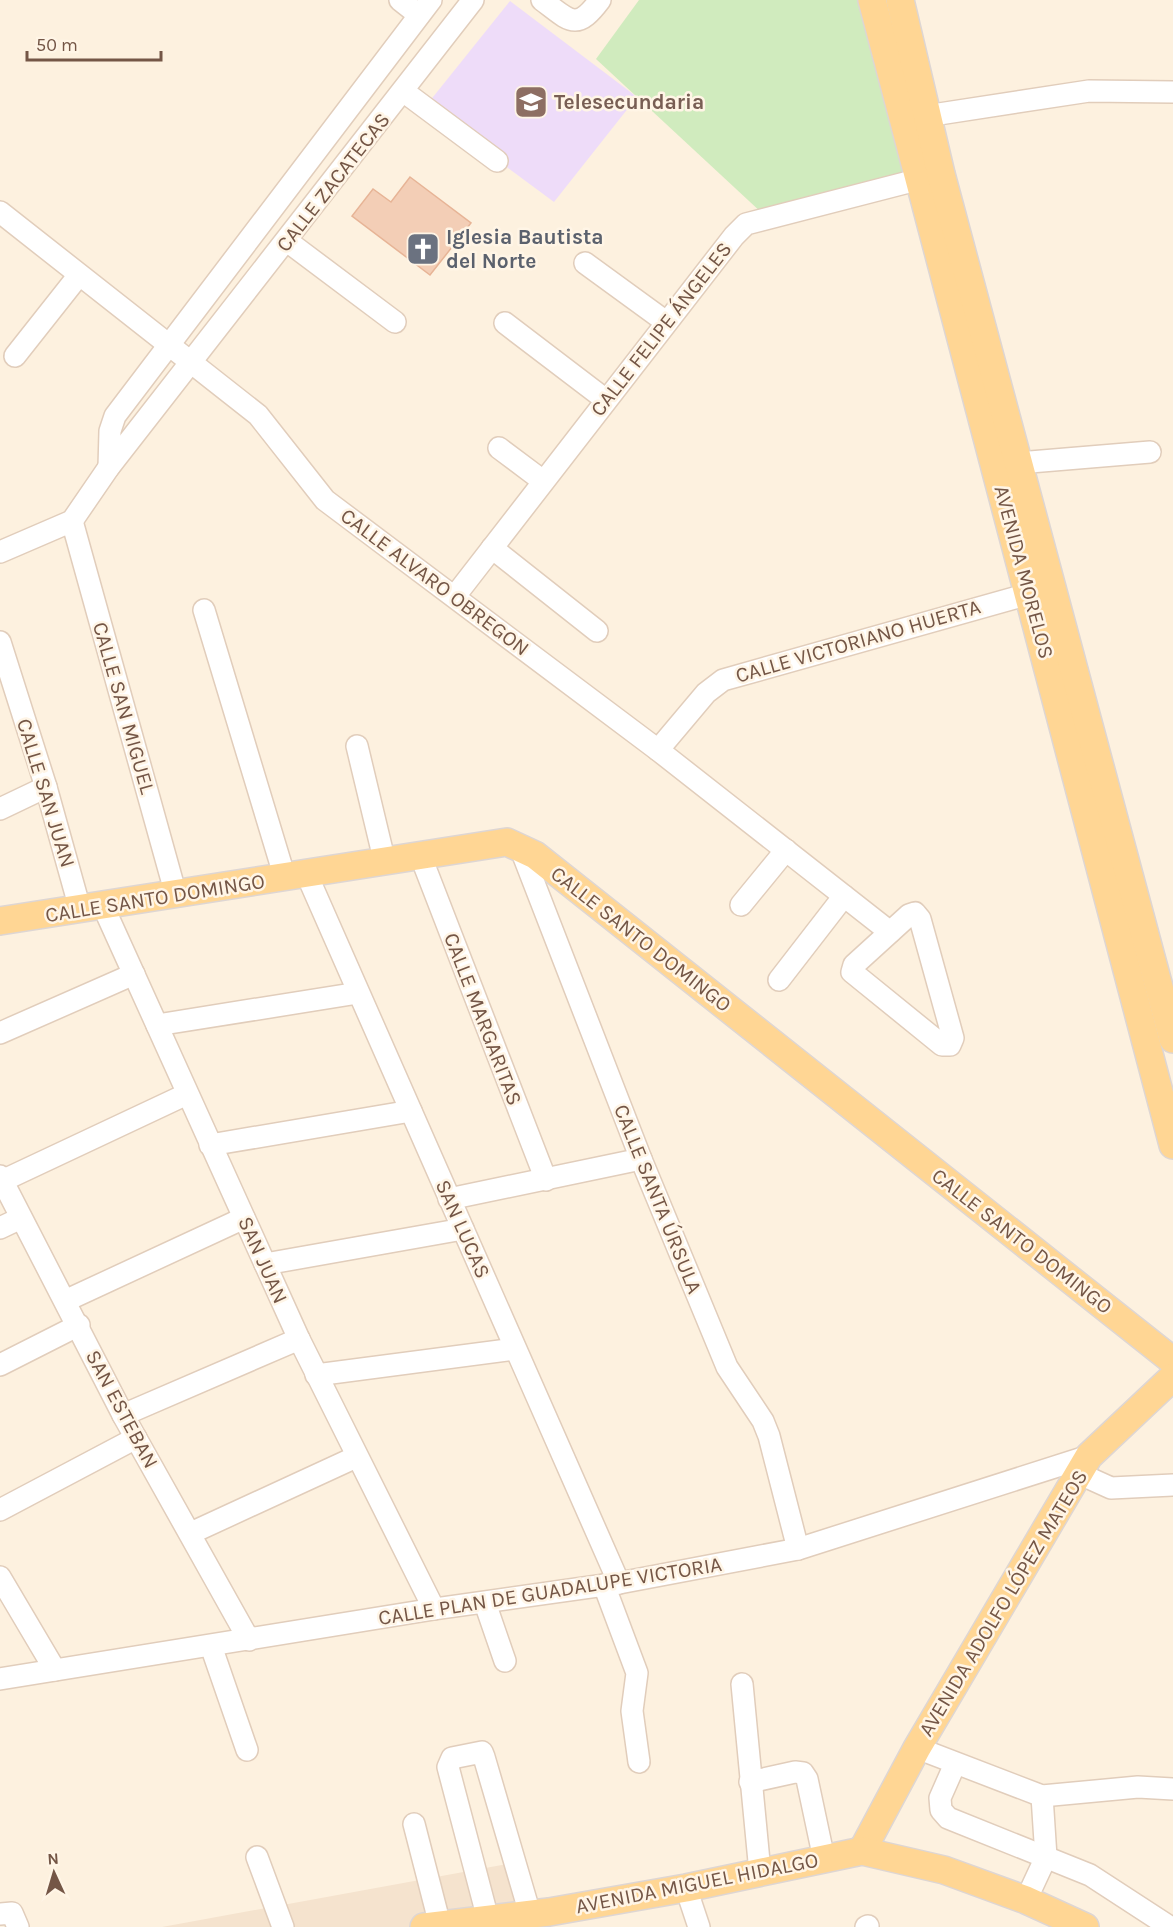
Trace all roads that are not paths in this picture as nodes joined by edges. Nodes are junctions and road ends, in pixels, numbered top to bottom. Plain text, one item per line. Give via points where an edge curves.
1 (400, 0) edge
2 (473, 0) edge
3 (542, 0) edge
4 (600, 0) edge
5 (872, 0) edge
6 (900, 0) edge
7 (425, 7) edge
8 (403, 91) junction
9 (1173, 92) edge
10 (926, 116) junction
11 (497, 161) dead end
12 (930, 176) junction
13 (0, 212) edge
14 (286, 241) junction
15 (245, 245) junction
16 (585, 263) dead end
17 (269, 264) junction
18 (80, 275) junction
19 (395, 322) dead end
20 (666, 322) junction
21 (505, 323) dead end
22 (169, 345) junction
23 (15, 356) dead end
24 (192, 363) junction
25 (606, 400) junction
26 (499, 448) dead end
27 (1150, 452) dead end
28 (1018, 463) junction
29 (109, 467) junction
30 (543, 481) junction
31 (72, 521) junction
32 (492, 548) junction
33 (0, 552) edge
34 (1041, 590) junction
35 (455, 596) junction
36 (204, 610) dead end
37 (597, 631) dead end
38 (0, 642) edge
39 (5, 679) edge
40 (357, 746) dead end
41 (658, 750) junction
42 (46, 787) junction
43 (0, 809) edge
44 (520, 847) junction
45 (786, 850) junction
46 (421, 857) junction
47 (385, 863) junction
48 (296, 876) junction
49 (177, 895) junction
50 (844, 896) junction
51 (741, 905) dead end
52 (92, 908) junction
53 (0, 921) edge
54 (890, 932) junction
55 (134, 974) junction
56 (779, 980) dead end
57 (358, 993) junction
58 (157, 1025) junction
59 (0, 1033) edge
60 (1172, 1036) edge
61 (1146, 1041) junction
62 (187, 1094) junction
63 (411, 1111) junction
64 (210, 1145) junction
65 (1173, 1145) edge
66 (641, 1159) junction
67 (1, 1178) edge
68 (546, 1180) junction
69 (449, 1199) junction
70 (21, 1218) junction
71 (244, 1218) junction
72 (0, 1228) edge
73 (463, 1229) junction
74 (265, 1264) junction
75 (65, 1300) junction
76 (79, 1325) junction
77 (299, 1339) junction
78 (515, 1349) junction
79 (1173, 1361) edge
80 (0, 1365) edge
81 (316, 1375) junction
82 (1173, 1377) edge
83 (123, 1415) junction
84 (136, 1438) junction
85 (356, 1456) junction
86 (1085, 1465) junction
87 (1173, 1485) edge
88 (0, 1510) edge
89 (191, 1533) junction
90 (798, 1549) junction
91 (0, 1577) edge
92 (611, 1584) junction
93 (485, 1603) junction
94 (434, 1609) junction
95 (249, 1640) junction
96 (211, 1646) junction
97 (505, 1661) dead end
98 (55, 1670) junction
99 (0, 1679) edge
100 (742, 1684) dead end
101 (917, 1748) junction
102 (247, 1750) dead end
103 (639, 1762) dead end
104 (955, 1764) junction
105 (750, 1782) junction
106 (1173, 1789) edge
107 (1042, 1796) junction
108 (414, 1824) dead end
109 (862, 1851) junction
110 (257, 1857) dead end
111 (1046, 1857) junction
112 (824, 1859) junction
113 (760, 1872) junction
114 (686, 1888) junction
115 (1026, 1900) junction
116 (0, 1914) edge
117 (544, 1918) edge
118 (488, 1919) junction
119 (432, 1926) edge
120 (18, 1927) edge
121 (283, 1927) edge
122 (699, 1927) edge
123 (1085, 1927) edge
124 (1170, 1927) edge

1 - 7 street
2 - 8 street, CALLE ZACATECAS
3 - 4 street via 568,20 579,22
5 - 12 main road, AVENIDA MORELOS
6 - 10 main road, AVENIDA MORELOS
7 - 15 street, CALLE ZACATECAS
8 - 11 street
8 - 14 street, CALLE ZACATECAS
9 - 10 street via 1089,91
10 - 12 main road, AVENIDA MORELOS
12 - 20 street, CALLE FELIPE ÁNGELES via 746,224
12 - 28 main road, AVENIDA MORELOS
12 - 34 main road, AVENIDA MORELOS
13 - 18 street, CALLE ALVARO OBREGON
14 - 17 street, CALLE ZACATECAS
14 - 19 street
15 - 17 street
15 - 22 street, CALLE ZACATECAS
16 - 20 street
17 - 24 street, CALLE ZACATECAS
18 - 22 street, CALLE ALVARO OBREGON
18 - 23 street
20 - 25 street, CALLE FELIPE ÁNGELES
21 - 25 street
22 - 24 street, CALLE ALVARO OBREGON
22 - 29 street, CALLE ZACATECAS via 114,416
24 - 29 street, CALLE ZACATECAS
24 - 35 street, CALLE ALVARO OBREGON via 258,415 325,500
25 - 30 street, CALLE FELIPE ÁNGELES
26 - 30 street
27 - 28 street
28 - 34 main road, AVENIDA MORELOS
29 - 31 street, CALLE ZACATECAS
30 - 32 street, CALLE FELIPE ÁNGELES
31 - 33 street
31 - 49 street, CALLE SAN MIGUEL
32 - 35 street, CALLE FELIPE ÁNGELES
32 - 37 street
34 - 41 street, CALLE VICTORIANO HUERTA via 723,680 706,693
34 - 60 main road, AVENIDA MORELOS
34 - 61 main road, AVENIDA MORELOS
35 - 41 street, CALLE ALVARO OBREGON
36 - 48 street, SAN LUCAS
38 - 39 street, CALLE SAN JUAN
39 - 42 street, CALLE SAN JUAN
40 - 47 street
41 - 45 street, CALLE ALVARO OBREGON
42 - 43 street
42 - 52 street, CALLE SAN JUAN
44 - 46 main road, CALLE SANTO DOMINGO via 507,842
44 - 66 street, CALLE SANTA ÚRSULA
44 - 79 main road, CALLE SANTO DOMINGO
45 - 50 street, CALLE ALVARO OBREGON
45 - 51 street
46 - 47 main road, CALLE SANTO DOMINGO
46 - 68 street, CALLE MARGARITAS
47 - 48 main road, CALLE SANTO DOMINGO
48 - 49 main road, CALLE SANTO DOMINGO
48 - 57 street, SAN LUCAS
49 - 52 main road, CALLE SANTO DOMINGO
50 - 54 street, CALLE ALVARO OBREGON
50 - 56 street
52 - 53 main road, CALLE SANTO DOMINGO
52 - 55 street, SAN JUAN
54 - 54 street via 854,965 852,972 942,1045 950,1045 953,1038 920,920 915,913 909,915
55 - 58 street, SAN JUAN
55 - 59 street
57 - 58 street
57 - 63 street, SAN LUCAS
58 - 62 street, SAN JUAN
60 - 61 street
61 - 65 main road, AVENIDA MORELOS
62 - 64 street, SAN JUAN
62 - 67 street
63 - 64 street
63 - 69 street, SAN LUCAS
64 - 71 street, SAN JUAN
66 - 68 street
66 - 90 street, CALLE SANTA ÚRSULA via 727,1368 763,1421
67 - 70 street, SAN ESTEBAN
68 - 69 street
69 - 73 street, SAN LUCAS
70 - 72 street
70 - 75 street, SAN ESTEBAN
71 - 74 street, SAN JUAN
71 - 75 street
73 - 74 street
73 - 78 street, SAN LUCAS
74 - 77 street, SAN JUAN
75 - 76 street, SAN ESTEBAN
76 - 80 street
76 - 83 street, SAN ESTEBAN
77 - 81 street, SAN JUAN
77 - 83 street
78 - 81 street
78 - 92 street, SAN LUCAS
81 - 85 street, SAN JUAN
82 - 86 main road, AVENIDA ADOLFO LÓPEZ MATEOS
83 - 84 street, SAN ESTEBAN
84 - 88 street
84 - 89 street, SAN ESTEBAN
85 - 89 street
85 - 94 street, SAN JUAN
86 - 87 street via 1111,1488
86 - 90 street, CALLE PLAN DE GUADALUPE VICTORIA
86 - 101 main road, AVENIDA ADOLFO LÓPEZ MATEOS
89 - 95 street, SAN ESTEBAN
90 - 92 street, CALLE PLAN DE GUADALUPE VICTORIA
91 - 98 street
92 - 93 street, CALLE PLAN DE GUADALUPE VICTORIA
92 - 103 street, SAN LUCAS via 637,1673 632,1711
93 - 94 street, CALLE PLAN DE GUADALUPE VICTORIA
93 - 97 street
94 - 95 street, CALLE PLAN DE GUADALUPE VICTORIA
95 - 96 street, CALLE PLAN DE GUADALUPE VICTORIA
96 - 98 street, CALLE PLAN DE GUADALUPE VICTORIA
96 - 102 street
98 - 99 street, CALLE PLAN DE GUADALUPE VICTORIA
100 - 105 street
101 - 104 street
101 - 109 main road, AVENIDA ADOLFO LÓPEZ MATEOS
104 - 107 street
104 - 111 street via 940,1797 941,1810 948,1818
105 - 112 street via 803,1773
105 - 113 street
106 - 107 street via 1138,1787
107 - 111 street
108 - 119 street
109 - 112 main road, AVENIDA MIGUEL HIDALGO
109 - 115 main road via 944,1870
110 - 121 street
111 - 115 street
111 - 124 street via 1090,1875
112 - 113 main road, AVENIDA MIGUEL HIDALGO
113 - 114 main road, AVENIDA MIGUEL HIDALGO
114 - 117 main road, AVENIDA MIGUEL HIDALGO
114 - 122 street
115 - 123 main road
116 - 120 street via 12,1913
117 - 118 main road, AVENIDA MIGUEL HIDALGO
117 - 118 street via 484,1756 477,1752 452,1758 448,1767
118 - 119 main road, AVENIDA MIGUEL HIDALGO

